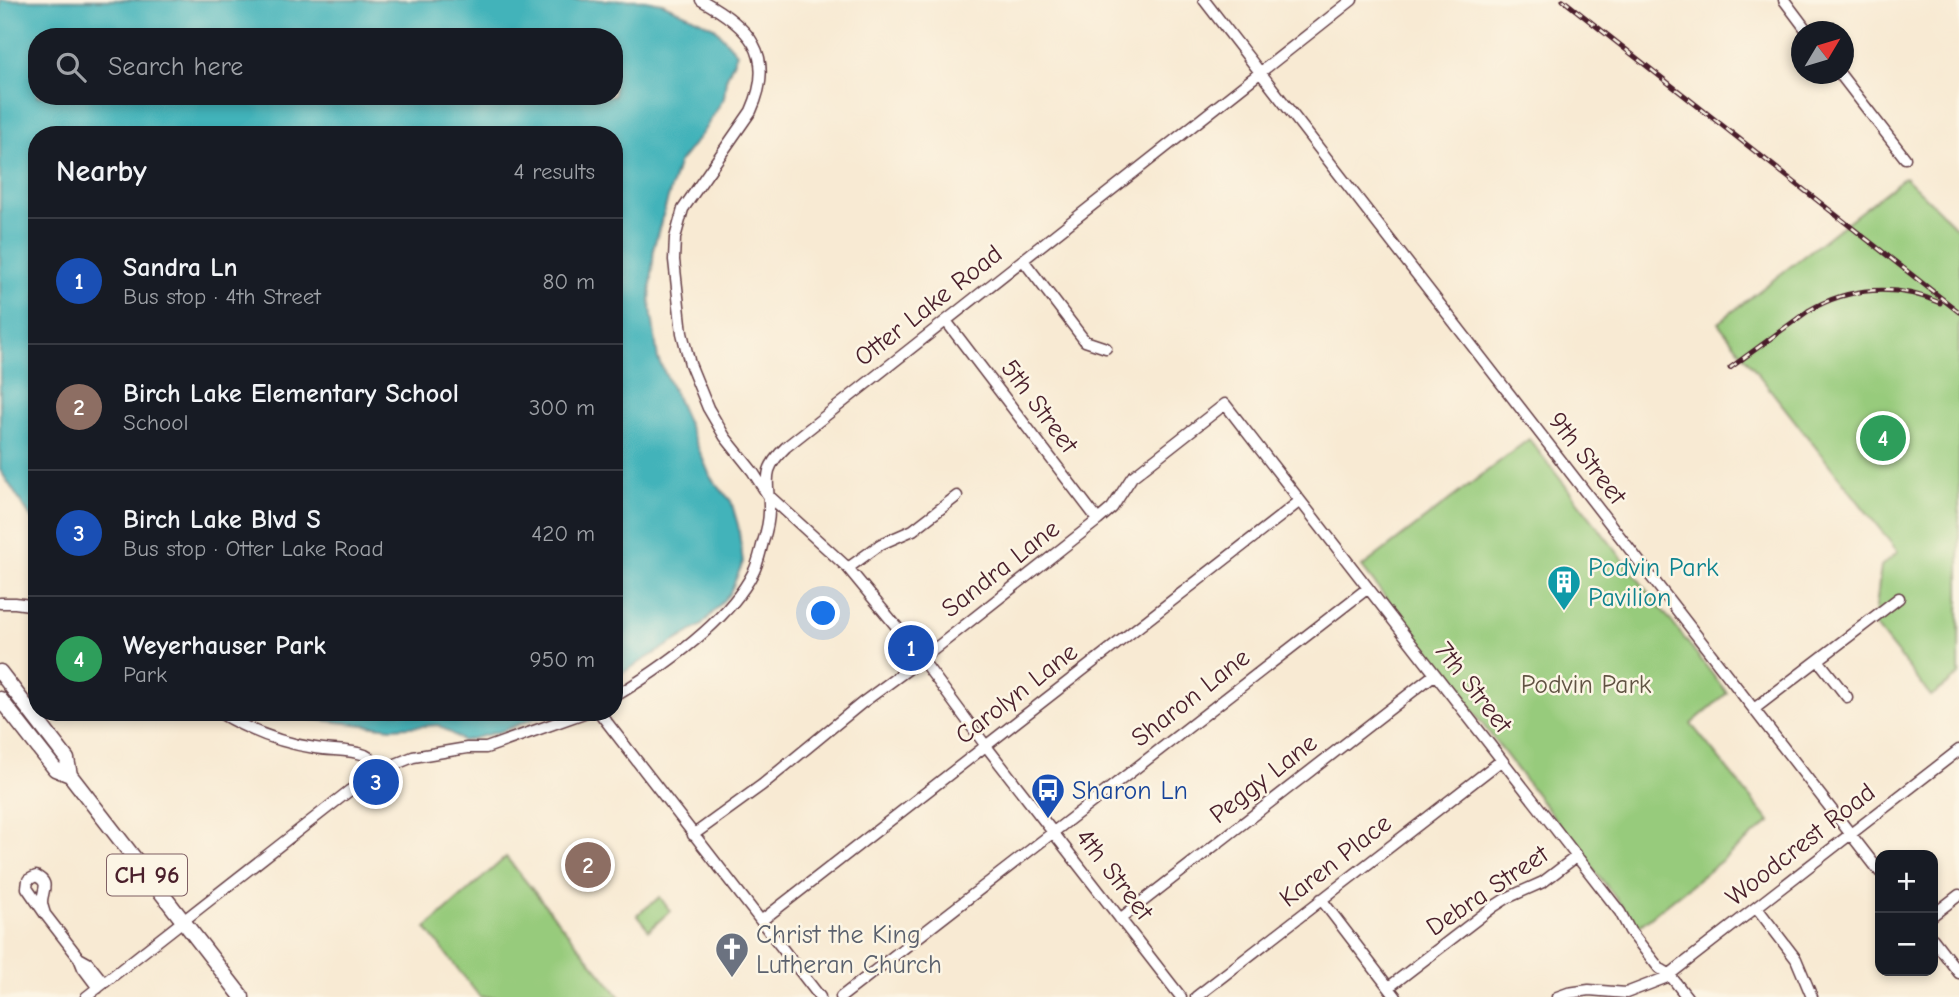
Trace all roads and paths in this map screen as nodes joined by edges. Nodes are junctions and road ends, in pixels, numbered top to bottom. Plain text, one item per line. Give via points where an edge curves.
1 (701, 0) edge
2 (1205, 0) edge
3 (1352, 0) edge
4 (1784, 0) edge
5 (1800, 21) edge
6 (1261, 72) junction
7 (1848, 84) edge
8 (1905, 158) dead end
9 (1023, 260) junction
10 (946, 321) junction
11 (1106, 348) dead end
12 (1225, 404) joint
13 (767, 494) junction
14 (957, 496) dead end
15 (1300, 501) junction
16 (1098, 520) junction
17 (848, 568) junction
18 (1368, 588) junction
19 (1899, 598) dead end
20 (0, 603) edge
21 (28, 605) edge
22 (922, 659) junction
23 (1818, 660) junction
24 (0, 672) edge
25 (1435, 674) junction
26 (623, 691) edge
27 (1847, 696) dead end
28 (0, 698) edge
29 (28, 708) edge
30 (1754, 709) junction
31 (38, 721) edge
32 (234, 721) edge
33 (562, 721) edge
34 (606, 721) edge
35 (986, 746) junction
36 (1959, 750) edge
37 (1502, 760) junction
38 (379, 771) junction
39 (70, 775) junction
40 (1053, 832) junction
41 (1850, 833) junction
42 (693, 835) junction
43 (1577, 856) junction
44 (1875, 866) edge
45 (1959, 895) edge
46 (1321, 899) junction
47 (1757, 908) junction
48 (1936, 913) edge
49 (45, 914) dead end
50 (1120, 919) junction
51 (183, 921) junction
52 (761, 921) junction
53 (1938, 946) edge
54 (1959, 973) edge
55 (1670, 974) junction
56 (101, 985) junction
57 (1389, 987) junction
58 (86, 997) edge
59 (242, 997) edge
60 (820, 997) edge
61 (841, 997) edge
62 (1181, 997) edge
63 (1196, 997) edge
64 (1396, 997) edge
65 (1558, 997) edge
66 (1687, 997) edge
67 (1812, 997) edge

1 - 13 street, 4th Street via 749,34 758,54 760,76 751,111 678,223 674,253 678,309 690,364 708,408
2 - 6 street, 9th Street
3 - 6 street, Otter Lake Road
4 - 5 street
6 - 9 street, Otter Lake Road
6 - 30 street, 9th Street
7 - 8 street
9 - 10 street, Otter Lake Road
9 - 11 street via 1085,341
10 - 13 street, Otter Lake Road via 786,447 766,479
10 - 16 street, 5th Street
12 - 15 street, 7th Street
12 - 16 street, Sandra Lane via 1132,477 1112,508
13 - 17 street, 4th Street
13 - 26 street, Otter Lake Road via 764,539 755,568 738,596 690,643
14 - 17 street via 913,530 881,544
15 - 18 street, 7th Street
15 - 35 street, Carolyn Lane
16 - 22 street, Sandra Lane
17 - 22 street, 4th Street
18 - 25 street, 7th Street
18 - 40 street, Sharon Lane
19 - 23 street
20 - 21 street
22 - 35 street, 4th Street
22 - 42 street, Sandra Lane
23 - 27 street
23 - 30 street
24 - 29 main road, CH 96
25 - 37 street, 7th Street
25 - 50 street, Peggy Lane
28 - 39 main road, CH 96 via 55,769
30 - 41 street, 9th Street
31 - 39 main road, CH 96 via 67,759
32 - 38 street via 283,741 364,754
33 - 38 street via 486,748 413,757
34 - 42 street
35 - 40 street, 4th Street
35 - 52 street, Carolyn Lane
36 - 41 street, Woodcrest Road
37 - 43 street, 7th Street
37 - 46 street, Karen Place
38 - 51 street
39 - 51 main road, CH 96
40 - 50 street, 4th Street
40 - 61 street, Sharon Lane
41 - 44 street, 9th Street
41 - 47 street, Woodcrest Road
42 - 52 street
43 - 55 street, 7th Street via 1659,968
43 - 57 street, Debra Street via 1543,882 1493,907
45 - 48 street
46 - 57 street
46 - 63 street, Karen Place
47 - 55 street, Woodcrest Road
47 - 67 street via 1796,959
49 - 56 street via 82,968
50 - 62 street, 4th Street
51 - 56 street
51 - 59 main road, CH 96
52 - 60 street
53 - 54 street
55 - 65 street, Woodcrest Road via 1626,993 1589,990
55 - 66 street, 7th Street
56 - 58 street
57 - 64 street

